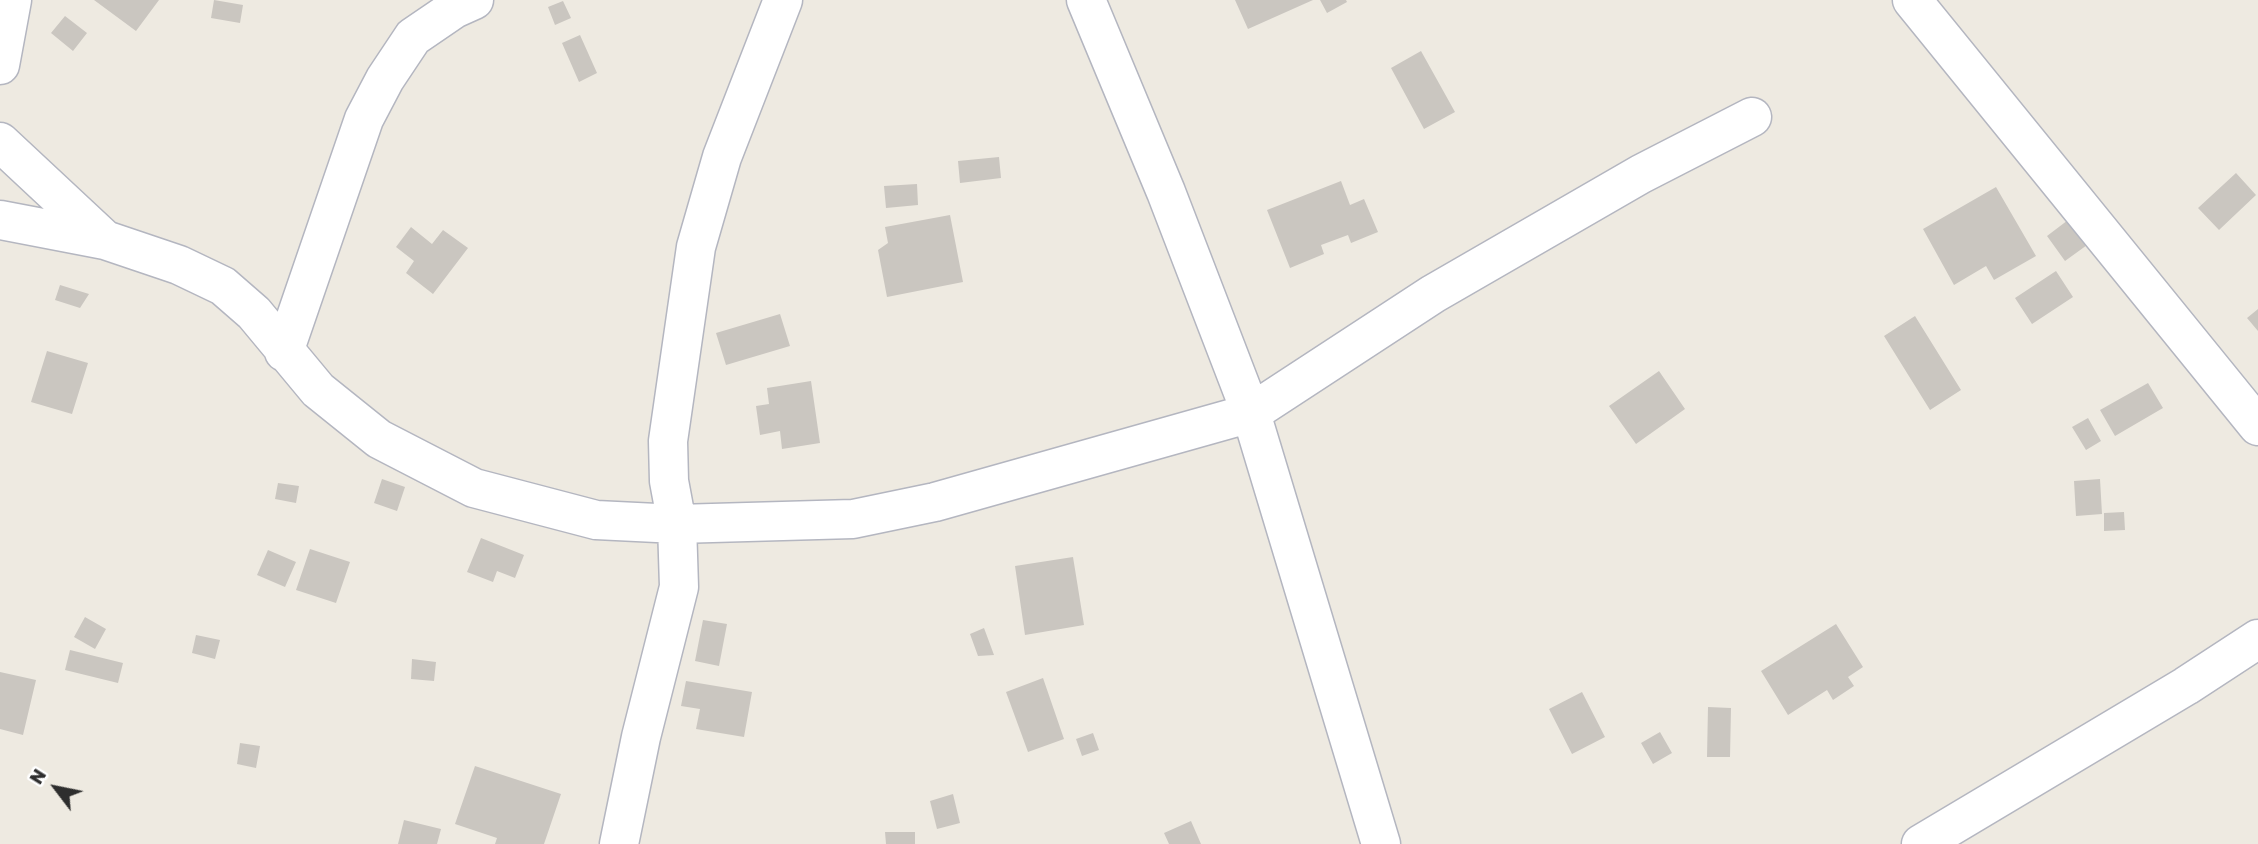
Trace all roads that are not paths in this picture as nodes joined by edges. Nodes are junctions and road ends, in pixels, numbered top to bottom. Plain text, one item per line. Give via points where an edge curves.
1 (12, 0) edge
2 (474, 0) edge
3 (783, 0) edge
4 (1086, 0) edge
5 (1912, 0) edge
6 (0, 65) edge
7 (1752, 117) dead end
8 (0, 142) edge
9 (0, 220) edge
10 (106, 240) junction
11 (284, 352) junction
12 (1251, 413) junction
13 (2258, 426) edge
14 (677, 524) junction
15 (2258, 639) edge
16 (619, 844) edge
17 (1381, 844) edge
18 (1921, 844) edge

1 - 6 street
2 - 11 street via 413,37 385,79 364,118
3 - 14 street via 722,157 696,247 668,441
4 - 12 street via 1167,191
5 - 13 street
7 - 12 street via 1641,174 1433,294
8 - 10 street
9 - 10 street
10 - 11 street via 223,286 254,313
11 - 14 street via 318,390 379,439 474,488 596,520
12 - 14 street via 936,502 853,519
12 - 17 street
14 - 16 street via 679,587
15 - 18 street

